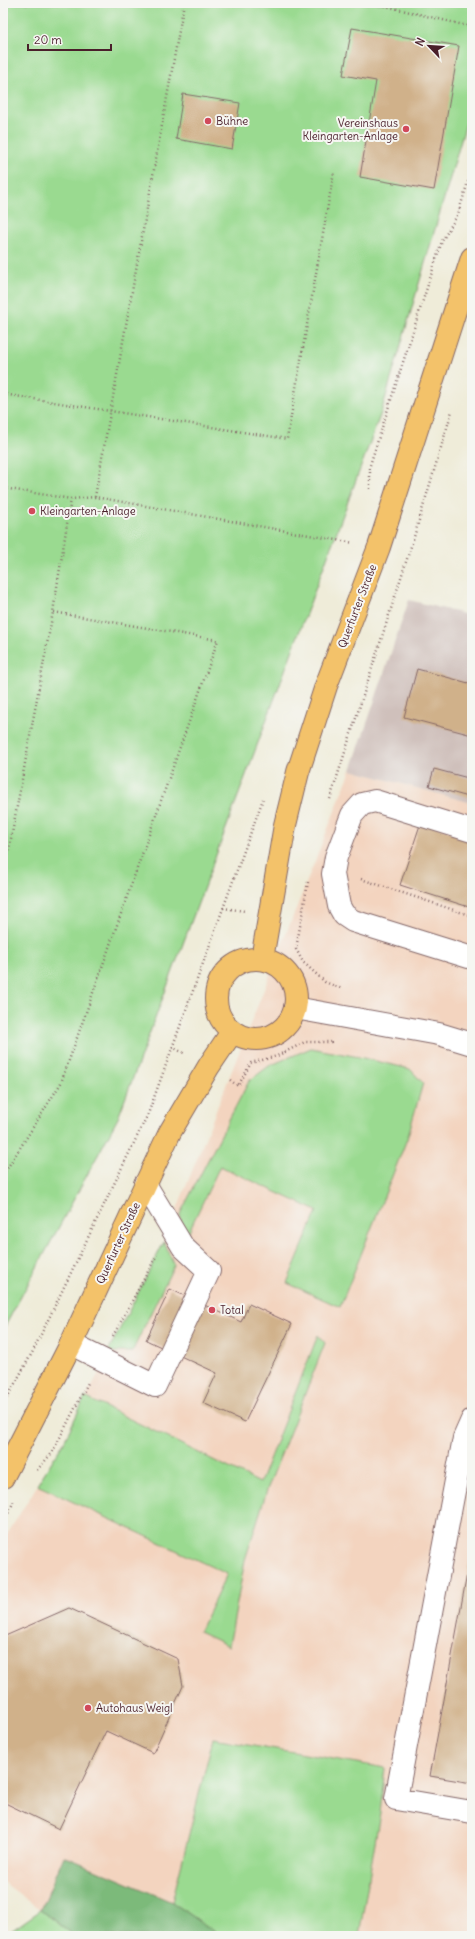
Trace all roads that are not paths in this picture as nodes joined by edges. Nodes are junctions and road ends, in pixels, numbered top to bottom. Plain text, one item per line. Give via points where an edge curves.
1 (472, 258) edge
2 (472, 832) edge
3 (472, 958) edge
4 (262, 959) junction
5 (295, 1008) junction
6 (232, 1032) junction
7 (472, 1044) edge
8 (145, 1184) junction
9 (71, 1344) junction
10 (472, 1420) edge
11 (6, 1468) edge
12 (472, 1812) edge

1 - 4 main road, Querfurter Straße via 379,547 326,686 298,772 285,825
2 - 3 lane via 375,801 362,804 352,815 336,857 333,874 339,906 344,915 353,921
4 - 5 main road via 281,967 290,977 296,990
4 - 6 main road via 241,961 229,968 221,978 217,989 218,1013
5 - 6 main road via 284,1028 272,1036 259,1040 245,1038
5 - 7 lane via 439,1034
6 - 8 main road, Querfurter Straße via 170,1132
8 - 9 main road, Querfurter Straße
8 - 9 lane via 183,1247 209,1271 155,1386
9 - 11 main road, Querfurter Straße
10 - 12 lane via 464,1438 396,1799

